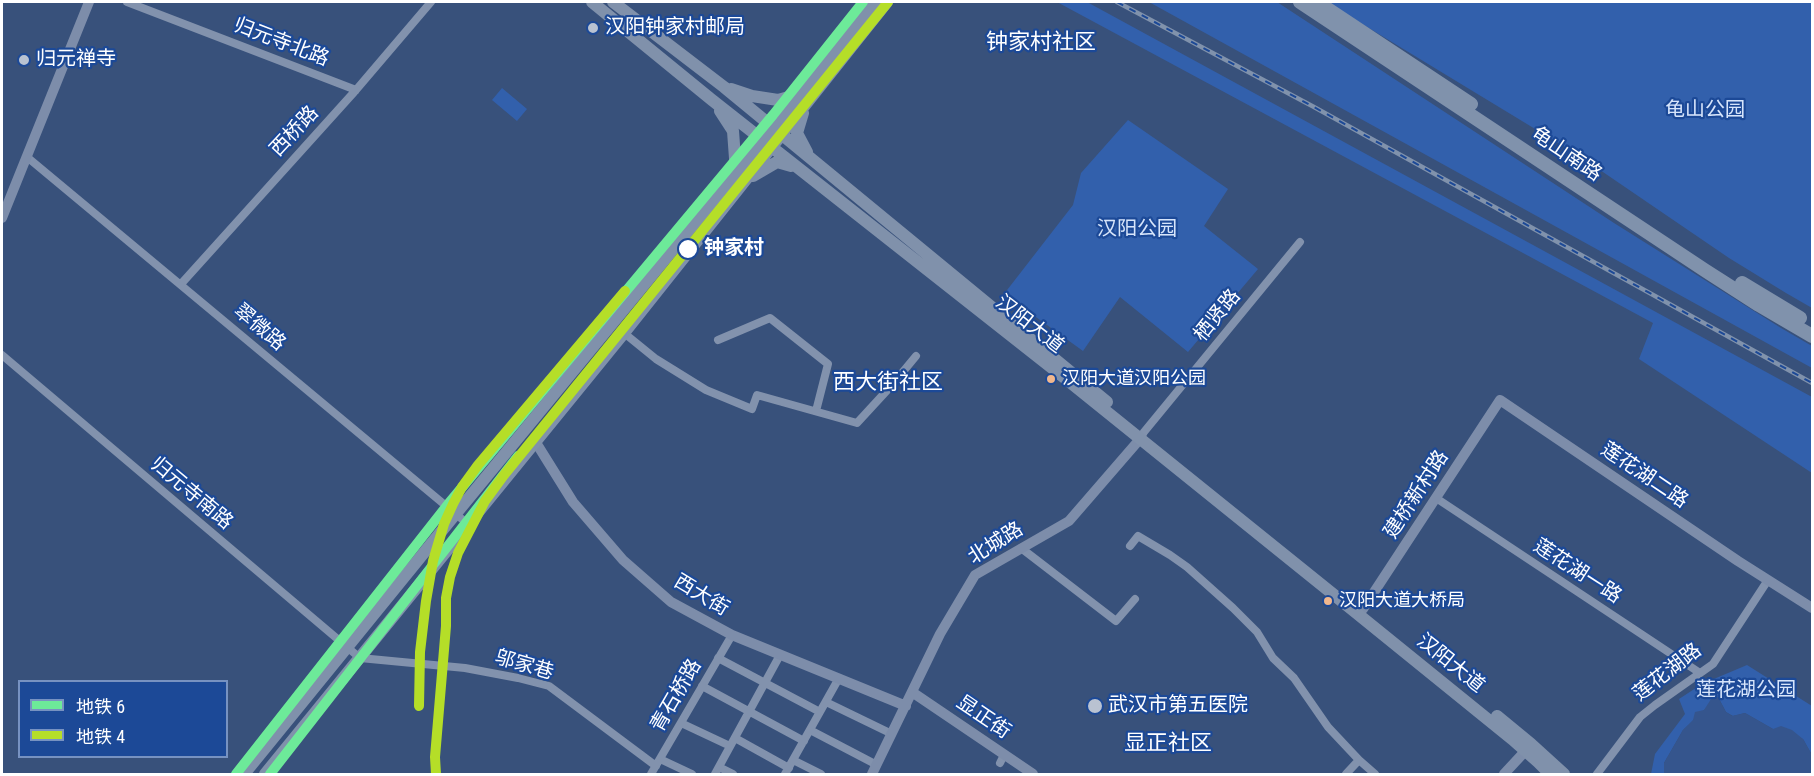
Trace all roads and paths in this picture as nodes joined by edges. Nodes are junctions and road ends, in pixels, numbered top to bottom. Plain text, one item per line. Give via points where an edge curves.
1 (89, 2) edge
2 (127, 2) edge
3 (431, 2) edge
4 (592, 2) edge
5 (613, 2) edge
6 (873, 2) edge
7 (887, 2) edge
8 (1300, 2) edge
9 (1317, 2) edge
10 (724, 87) junction
11 (356, 90) junction
12 (803, 97) junction
13 (712, 100) junction
14 (777, 131) junction
15 (767, 144) junction
16 (27, 157) junction
17 (814, 161) junction
18 (806, 174) junction
19 (741, 176) junction
20 (2, 218) edge
21 (1300, 242) dead end
22 (181, 284) junction
23 (1812, 325) edge
24 (624, 333) junction
25 (1812, 336) edge
26 (718, 340) dead end
27 (2, 355) edge
28 (916, 356) dead end
29 (1500, 400) joint
30 (816, 411) junction
31 (1142, 435) junction
32 (535, 441) junction
33 (1436, 498) junction
34 (455, 514) junction
35 (469, 525) junction
36 (1130, 546) dead end
37 (1021, 548) junction
38 (1768, 580) junction
39 (1135, 599) dead end
40 (1812, 608) edge
41 (1364, 609) junction
42 (732, 635) junction
43 (347, 647) junction
44 (780, 655) junction
45 (360, 658) junction
46 (718, 658) junction
47 (1700, 673) junction
48 (839, 678) junction
49 (765, 683) junction
50 (702, 686) junction
51 (912, 692) junction
52 (826, 702) junction
53 (906, 706) junction
54 (749, 711) junction
55 (820, 712) junction
56 (681, 723) junction
57 (810, 730) junction
58 (892, 734) junction
59 (735, 738) junction
60 (804, 741) junction
61 (730, 746) junction
62 (1528, 748) junction
63 (793, 760) junction
64 (1359, 760) junction
65 (658, 763) junction
66 (875, 770) edge
67 (717, 771) edge
68 (787, 771) edge
69 (244, 774) edge
70 (265, 774) edge
71 (651, 774) edge
72 (692, 774) edge
73 (733, 774) edge
74 (821, 774) edge
75 (1033, 774) edge
76 (1346, 774) edge
77 (1375, 774) edge
78 (1504, 774) edge
79 (1550, 774) edge
80 (1564, 774) edge
81 (1597, 774) edge

1 - 16 street
2 - 11 street, 归元寺北路
3 - 11 street, 西桥路
4 - 13 main road, 汉阳大道
5 - 10 main road, 汉阳大道
6 - 12 main road
7 - 12 main road
8 - 25 highway, 龟山南路 via 1706,271
9 - 23 highway, 龟山南路 via 1696,254
10 - 12 main road via 778,100
10 - 14 main road, 汉阳大道
11 - 22 street, 西桥路
12 - 14 main road
12 - 17 main road via 797,133
13 - 15 main road, 汉阳大道
13 - 19 main road via 733,131
14 - 15 main road
14 - 17 main road, 汉阳大道
15 - 18 main road, 汉阳大道
15 - 19 main road
16 - 20 street
16 - 22 street, 翠微路
17 - 31 main road, 汉阳大道
18 - 19 main road via 777,162
18 - 31 main road, 汉阳大道
19 - 24 main road
19 - 34 main road
21 - 31 street, 栖贤路
22 - 34 street, 翠微路
24 - 30 street via 656,359 706,390 752,409 757,395
24 - 32 main road
26 - 30 street via 770,318 828,364
27 - 43 street, 归元寺南路
28 - 30 street via 857,423
29 - 33 street, 建桥新村路
29 - 38 street, 莲花湖二路
31 - 37 street, 北城路 via 1069,521
31 - 41 main road, 汉阳大道
31 - 62 main road, 汉阳大道
32 - 35 main road
32 - 42 street, 西大街 via 573,502 623,560 671,602
33 - 41 street, 建桥新村路
33 - 47 street, 莲花湖一路
34 - 35 street, 翠微路
34 - 43 main road
35 - 45 main road
36 - 64 street via 1138,536 1170,555 1233,608 1294,678 1328,728
37 - 39 street via 1116,621
37 - 51 street, 北城路 via 975,576 940,634
38 - 40 street
38 - 47 street, 莲花湖路 via 1713,664
41 - 62 main road, 汉阳大道
42 - 44 street, 西大街
42 - 46 street, 青石桥路
43 - 45 street, 归元寺南路
43 - 69 main road
44 - 48 street, 西大街
44 - 49 street
45 - 65 street, 邬家巷 via 465,668 549,686
45 - 70 main road
46 - 49 street
46 - 50 street, 青石桥路
47 - 81 street, 莲花湖路 via 1640,717
48 - 52 street
48 - 53 street, 西大街
49 - 54 street
49 - 55 street
50 - 54 street
50 - 56 street, 青石桥路
51 - 53 street, 北城路
51 - 75 street, 显正街 via 1002,759
52 - 55 street
52 - 58 street
53 - 58 street, 北城路
54 - 59 street
54 - 60 street
55 - 57 street
56 - 61 street
56 - 65 street, 青石桥路
57 - 60 street
57 - 66 street
58 - 66 street, 北城路
59 - 61 street
59 - 68 street
60 - 63 street
61 - 67 street
62 - 78 street
62 - 79 main road, 汉阳大道
62 - 80 main road, 汉阳大道
63 - 68 street
63 - 74 street
64 - 76 street
64 - 77 street
65 - 71 street, 青石桥路
65 - 72 street, 邬家巷
67 - 73 street

